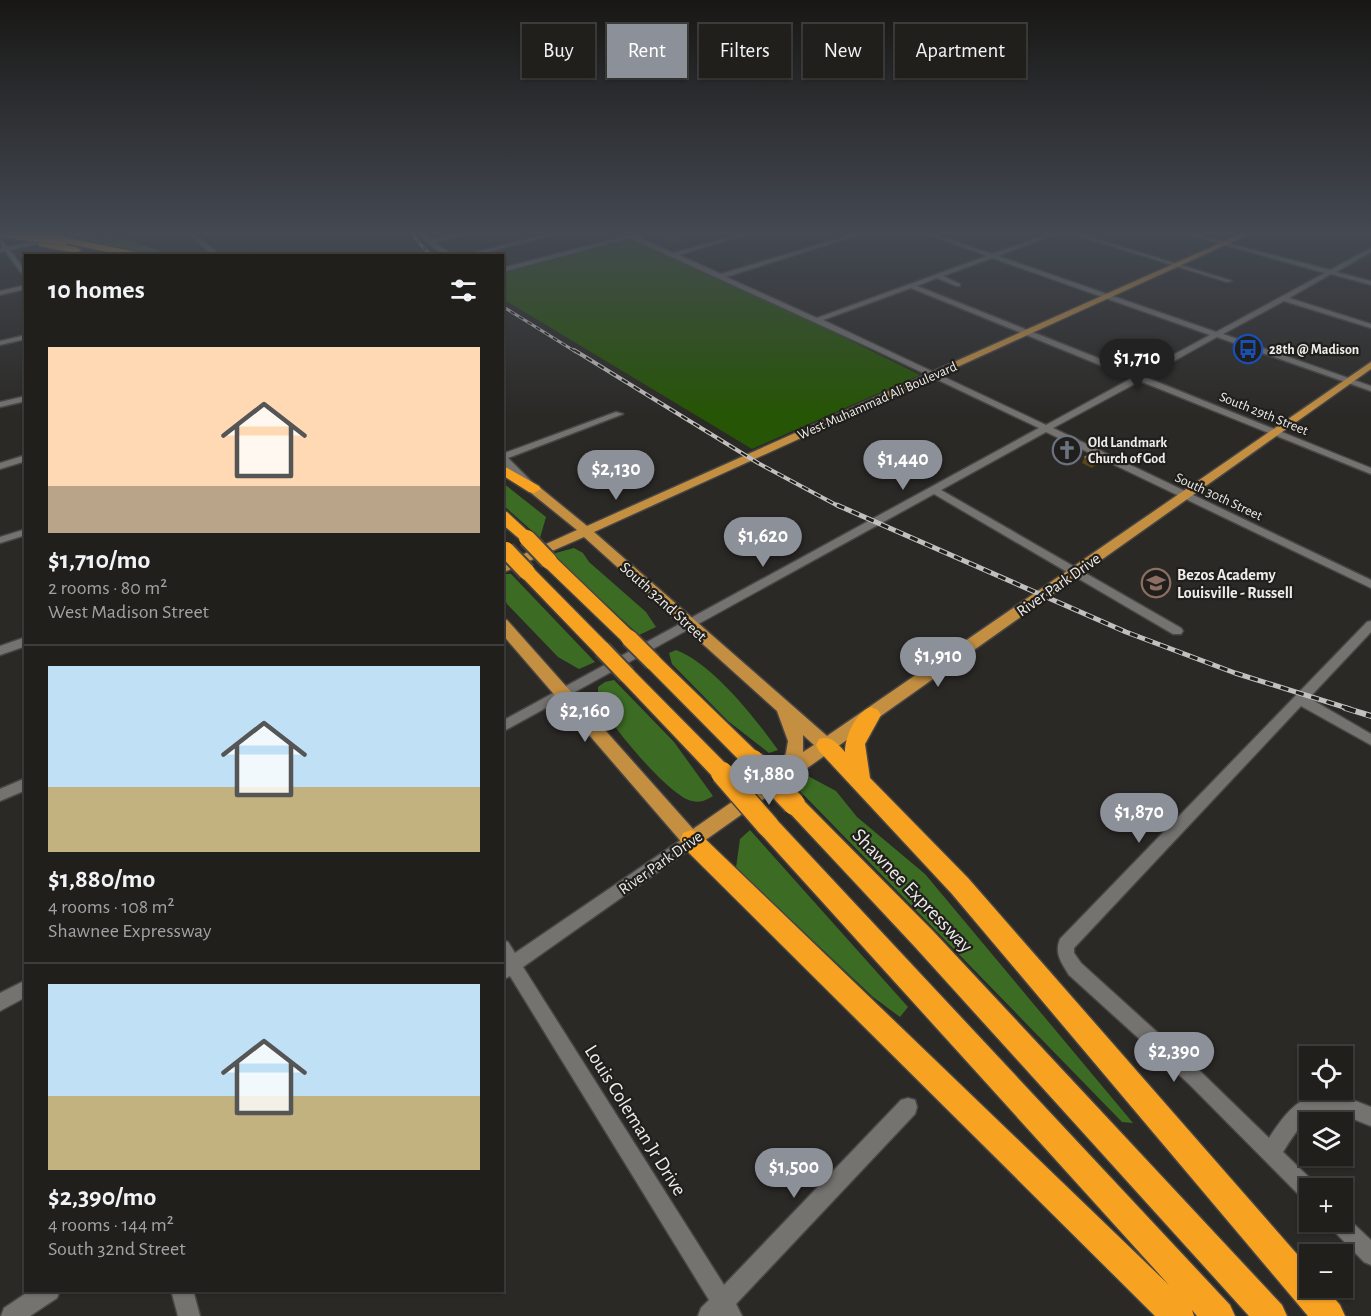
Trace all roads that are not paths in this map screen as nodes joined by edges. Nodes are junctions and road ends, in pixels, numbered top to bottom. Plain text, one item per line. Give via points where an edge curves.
1 (760, 293) edge
2 (889, 293) edge
3 (933, 293) edge
4 (1100, 293) edge
5 (1113, 293) edge
6 (1292, 293) edge
7 (1107, 296) junction
8 (1283, 298) junction
9 (817, 320) junction
10 (1371, 326) edge
11 (1027, 332) junction
12 (1217, 335) junction
13 (24, 337) edge
14 (0, 343) edge
15 (1371, 365) edge
16 (932, 375) junction
17 (1140, 378) junction
18 (1348, 381) junction
19 (1371, 389) edge
20 (24, 399) edge
21 (0, 405) edge
22 (619, 414) dead end
23 (1046, 429) junction
24 (1275, 432) junction
25 (504, 457) edge
26 (504, 458) edge
27 (24, 459) edge
28 (0, 466) edge
29 (504, 470) edge
30 (1371, 471) edge
31 (534, 489) junction
32 (934, 490) junction
33 (1184, 495) junction
34 (504, 516) edge
35 (585, 531) junction
36 (24, 533) edge
37 (0, 540) edge
38 (504, 561) edge
39 (1075, 572) junction
40 (1371, 584) edge
41 (690, 624) junction
42 (1371, 625) edge
43 (504, 626) edge
44 (1177, 631) dead end
45 (24, 642) edge
46 (0, 651) edge
47 (564, 693) junction
48 (1300, 700) junction
49 (777, 701) junction
50 (871, 715) junction
51 (504, 726) edge
52 (1371, 740) edge
53 (826, 745) junction
54 (783, 774) junction
55 (862, 781) junction
56 (24, 785) edge
57 (0, 795) edge
58 (692, 840) junction
59 (508, 969) edge
60 (24, 989) edge
61 (0, 1002) edge
62 (908, 1107) dead end
63 (1371, 1117) edge
64 (1271, 1153) junction
65 (1299, 1181) edge
66 (1349, 1232) edge
67 (1371, 1255) edge
68 (46, 1292) edge
69 (183, 1292) edge
70 (720, 1311) edge
71 (12, 1316) edge
72 (189, 1316) edge
73 (1178, 1316) edge
74 (1219, 1316) edge
75 (1271, 1316) edge
76 (1329, 1316) edge

1 - 9 street, South 30th Street
2 - 9 street
3 - 11 street, South 29th Street
4 - 7 street
5 - 7 main road, West Muhammad Ali Boulevard
6 - 8 street
7 - 11 main road, West Muhammad Ali Boulevard
7 - 12 street
8 - 10 street
8 - 12 street
9 - 16 street, South 30th Street
11 - 16 main road, West Muhammad Ali Boulevard
11 - 17 street, South 29th Street
12 - 17 street
12 - 18 street
13 - 14 street
15 - 18 main road, River Park Drive
16 - 23 street, South 30th Street
16 - 35 main road, West Muhammad Ali Boulevard
17 - 23 street
17 - 24 street, South 29th Street
18 - 19 street
18 - 24 main road, River Park Drive
20 - 21 street
22 - 25 street
23 - 32 street
23 - 33 street, South 30th Street
24 - 30 street, South 29th Street
24 - 33 main road, River Park Drive
26 - 31 street, South 32nd Street
27 - 28 street
29 - 31 highway
31 - 35 main road, South 32nd Street
32 - 39 street
32 - 41 street
33 - 39 main road, River Park Drive
33 - 40 street, South 30th Street
34 - 75 highway, Shawnee Expressway, bridge via 753,762 924,939
35 - 38 main road, West Muhammad Ali Boulevard
35 - 41 main road, South 32nd Street
36 - 37 street
38 - 74 highway, bridge via 527,572 722,773
39 - 44 street
39 - 50 main road, River Park Drive
41 - 47 street
41 - 49 main road, South 32nd Street
42 - 48 street
43 - 47 main road
45 - 46 street
47 - 51 street
47 - 58 main road
48 - 52 street
48 - 64 street via 1066,945 1066,955 1075,969
49 - 53 main road, South 32nd Street
49 - 54 main road via 798,739 797,752
50 - 53 main road, River Park Drive
50 - 55 highway via 855,736 853,752
53 - 54 main road, River Park Drive
53 - 55 highway
54 - 58 main road, River Park Drive
55 - 76 highway via 960,886
56 - 57 street
58 - 59 street, River Park Drive
58 - 73 highway
59 - 70 street, Louis Coleman Jr Drive
60 - 61 street
62 - 70 street
63 - 64 street via 1320,1102 1309,1105 1300,1111
64 - 65 street
66 - 67 street
68 - 71 street
69 - 72 street

